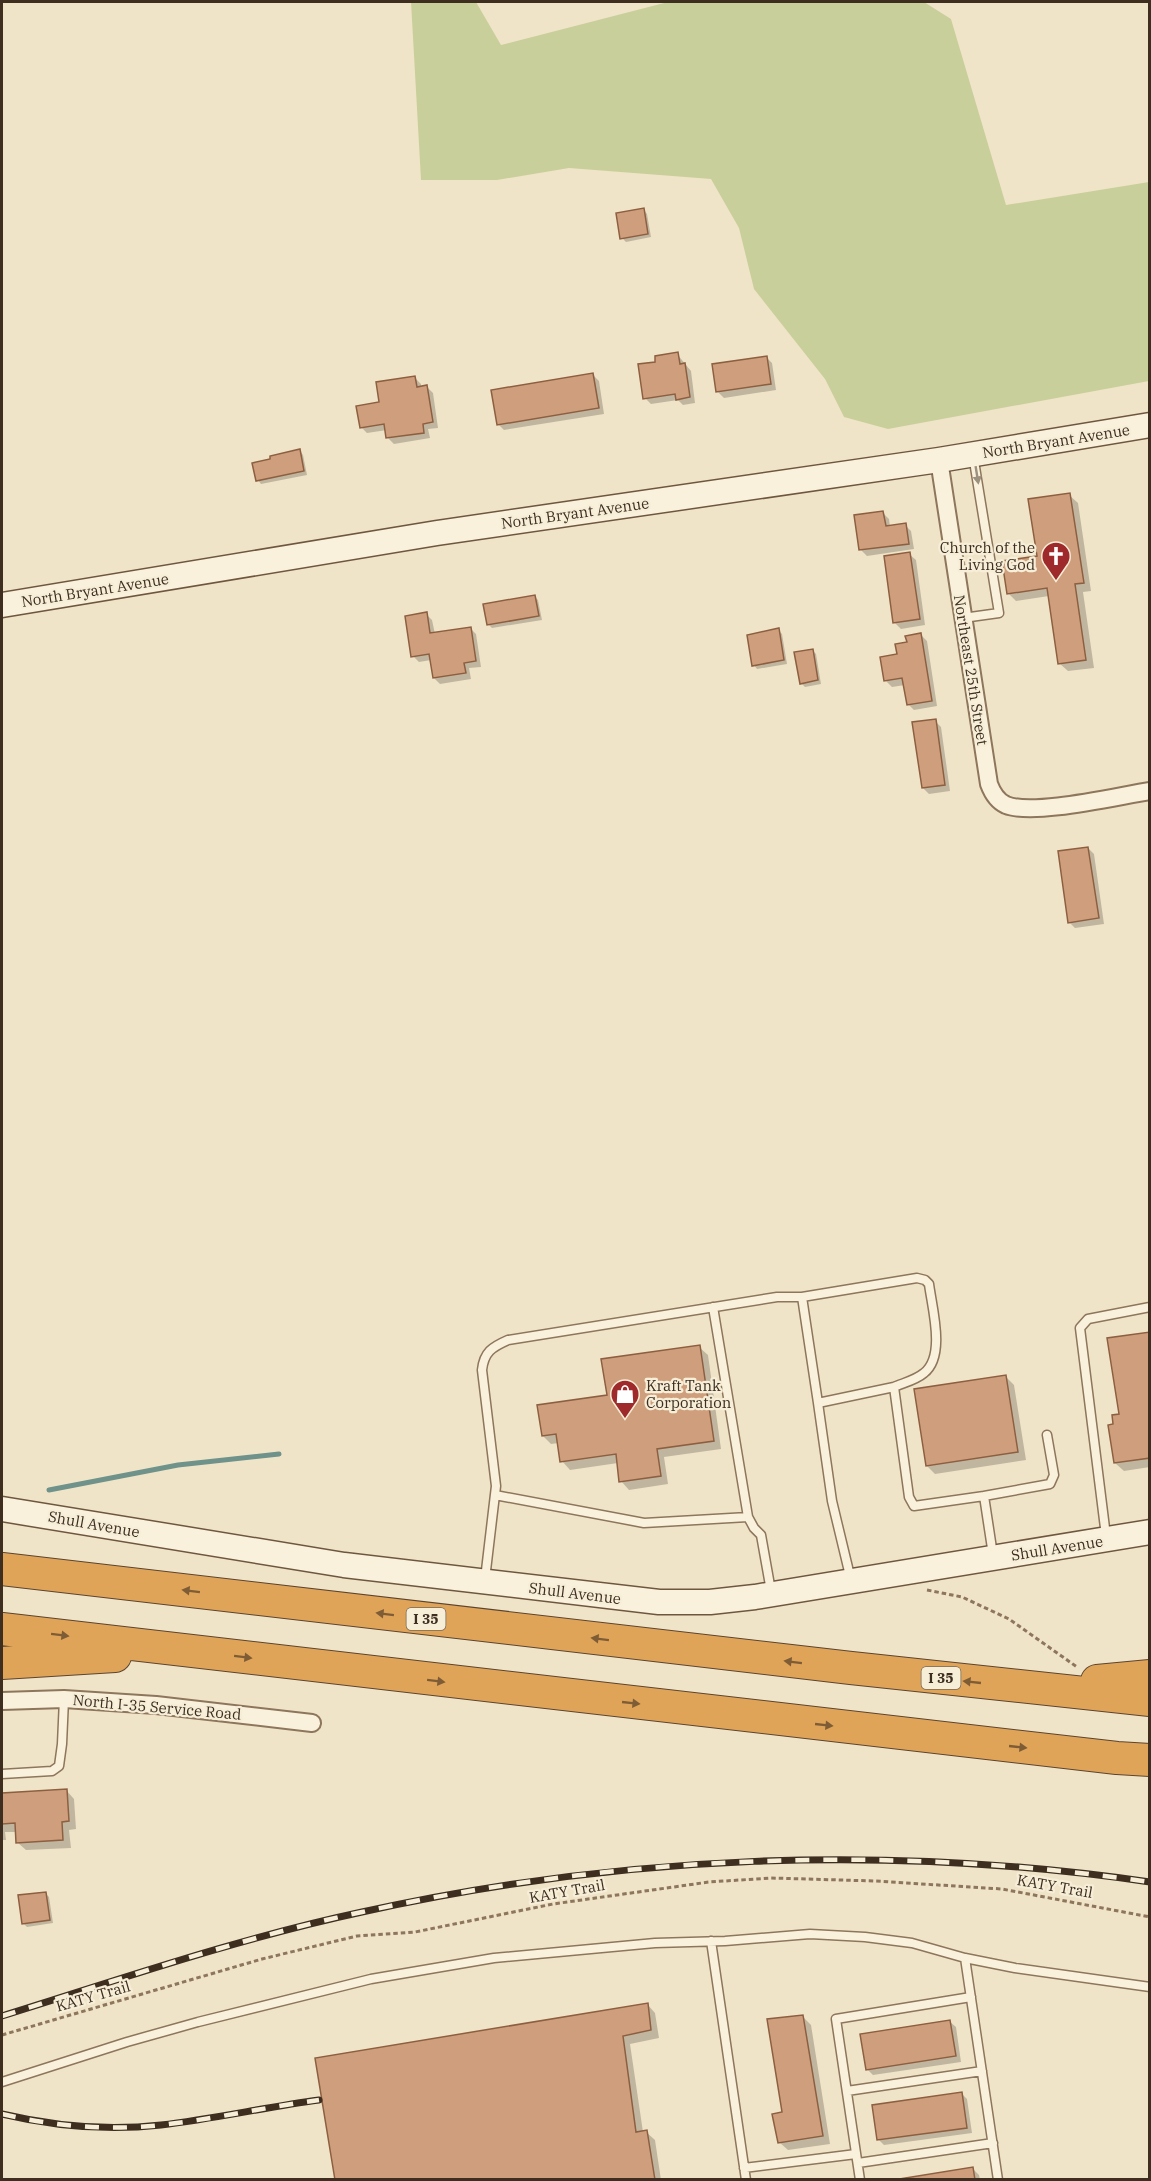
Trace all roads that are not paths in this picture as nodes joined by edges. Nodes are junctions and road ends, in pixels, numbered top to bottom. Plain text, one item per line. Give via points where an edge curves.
1 (1149, 425) edge
2 (973, 454) junction
3 (939, 460) junction
4 (2, 605) edge
5 (963, 618) junction
6 (1149, 791) edge
7 (802, 1297) junction
8 (713, 1307) junction
9 (1149, 1307) edge
10 (894, 1387) junction
11 (818, 1403) junction
12 (1047, 1435) dead end
13 (495, 1495) junction
14 (984, 1496) junction
15 (2, 1509) edge
16 (748, 1517) junction
17 (1149, 1532) edge
18 (1106, 1539) junction
19 (993, 1558) junction
20 (2, 1569) edge
21 (851, 1581) junction
22 (485, 1582) junction
23 (771, 1594) junction
24 (2, 1629) edge
25 (185, 1650) junction
26 (2, 1663) edge
27 (1149, 1676) edge
28 (1030, 1688) junction
29 (64, 1699) junction
30 (1149, 1700) edge
31 (2, 1701) edge
32 (312, 1723) dead end
33 (1118, 1758) junction
34 (1149, 1760) edge
35 (1149, 1768) edge
36 (2, 1774) edge
37 (711, 1941) junction
38 (964, 1958) junction
39 (1149, 1987) edge
40 (971, 1997) junction
41 (982, 2071) junction
42 (2, 2082) edge
43 (847, 2091) junction
44 (993, 2143) junction
45 (857, 2159) junction
46 (744, 2168) junction
47 (746, 2180) edge
48 (860, 2180) edge
49 (998, 2180) edge

1 - 2 street, North Bryant Avenue
2 - 3 street, North Bryant Avenue
2 -> 5 lane via 999,613
3 - 4 street, North Bryant Avenue via 437,534
3 - 5 street, Northeast 25th Street
5 - 6 street, Northeast 25th Street via 988,784 994,795 1004,804 1040,809
7 - 8 lane
7 - 10 lane via 917,1278 929,1284 936,1353 925,1373
7 - 11 lane
8 - 13 lane via 508,1340 493,1346 483,1357 482,1370
8 - 16 lane
9 - 18 lane via 1088,1319 1080,1328
10 - 11 lane
10 - 14 lane via 909,1497 914,1506
11 - 21 lane via 832,1502
12 - 14 lane via 1054,1475 1050,1484
13 - 16 lane via 644,1523
13 - 22 lane
14 - 19 lane
15 - 22 street, Shull Avenue via 256,1552
16 - 23 lane via 761,1534
17 - 18 street, Shull Avenue
18 - 19 street, Shull Avenue
19 - 21 street, Shull Avenue
28 -> 20 highway, I 35
21 - 23 street, Shull Avenue
22 - 23 street, Shull Avenue via 659,1602 710,1602
24 -> 25 highway
25 - 26 highway
25 -> 33 highway
27 - 28 highway
28 - 30 highway, I 35
29 - 31 street, North I-35 Service Road
29 - 32 street, North I-35 Service Road
29 - 36 lane via 59,1766 52,1771
33 - 34 highway
33 - 35 highway
37 - 38 lane via 810,1934 865,1937 912,1943
37 - 42 lane via 494,1958 371,1979 158,2033
37 - 46 lane
38 - 39 lane
38 - 40 lane
40 - 41 lane
40 - 43 lane via 836,2019
41 - 43 lane
41 - 44 lane
43 - 45 lane
44 - 45 lane
44 - 49 lane
45 - 46 lane
45 - 48 lane
46 - 47 lane

